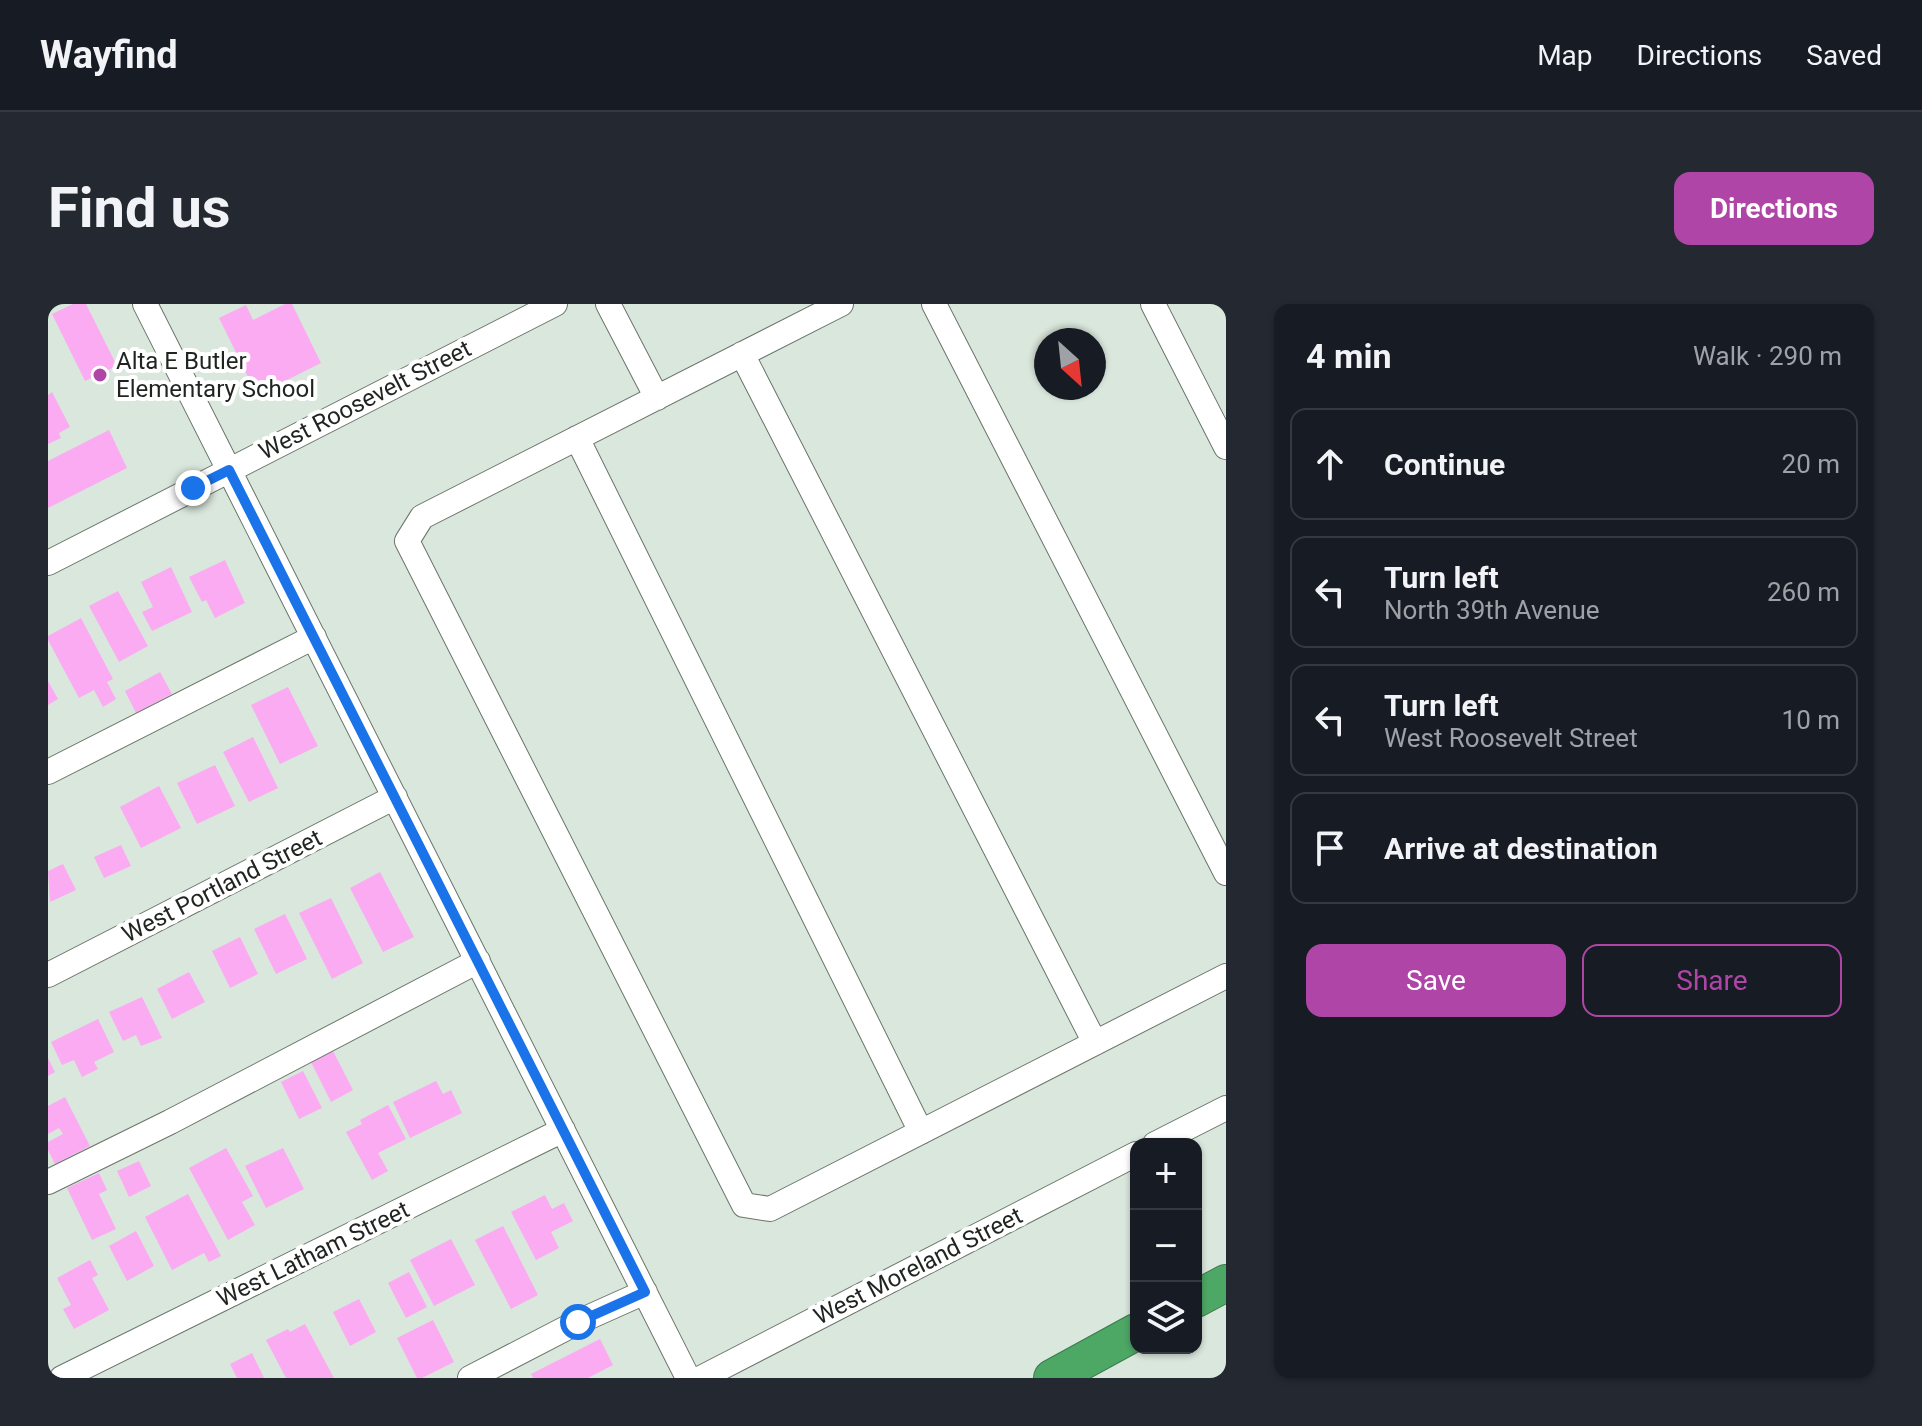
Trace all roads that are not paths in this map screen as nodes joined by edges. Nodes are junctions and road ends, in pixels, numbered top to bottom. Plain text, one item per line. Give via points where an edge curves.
1 (145, 304) edge
2 (555, 304) edge
3 (608, 304) edge
4 (841, 304) edge
5 (934, 304) edge
6 (1153, 304) edge
7 (742, 354) junction
8 (657, 398) junction
9 (577, 438) junction
10 (1226, 447) edge
11 (229, 470) junction
12 (48, 563) edge
13 (314, 637) junction
14 (48, 772) edge
15 (395, 797) junction
16 (1226, 873) edge
17 (478, 961) junction
18 (48, 975) edge
19 (1226, 976) edge
20 (1095, 1043) junction
21 (1226, 1108) edge
22 (563, 1130) junction
23 (921, 1132) junction
24 (1167, 1138) edge
25 (1130, 1157) edge
26 (48, 1182) edge
27 (1226, 1283) edge
28 (645, 1292) junction
29 (1202, 1296) edge
30 (1130, 1335) edge
31 (62, 1378) edge
32 (470, 1378) edge
33 (688, 1378) edge
34 (701, 1378) edge
35 (1052, 1378) edge

1 - 11 street
2 - 11 street, West Roosevelt Street
3 - 8 street
4 - 7 street
5 - 16 street
6 - 10 street
7 - 8 street
7 - 20 street
8 - 9 street
9 - 23 street
9 - 23 street via 422,517 407,541 744,1205 770,1209
11 - 12 street, West Roosevelt Street
11 - 13 street
13 - 14 street
13 - 15 street
15 - 17 street
15 - 18 street, West Portland Street
17 - 22 street
17 - 26 street
19 - 20 street
20 - 23 street
21 - 24 street
22 - 28 street
22 - 31 street, West Latham Street
25 - 34 street, West Moreland Street
27 - 29 highway
28 - 32 street
28 - 33 street
30 - 35 highway

